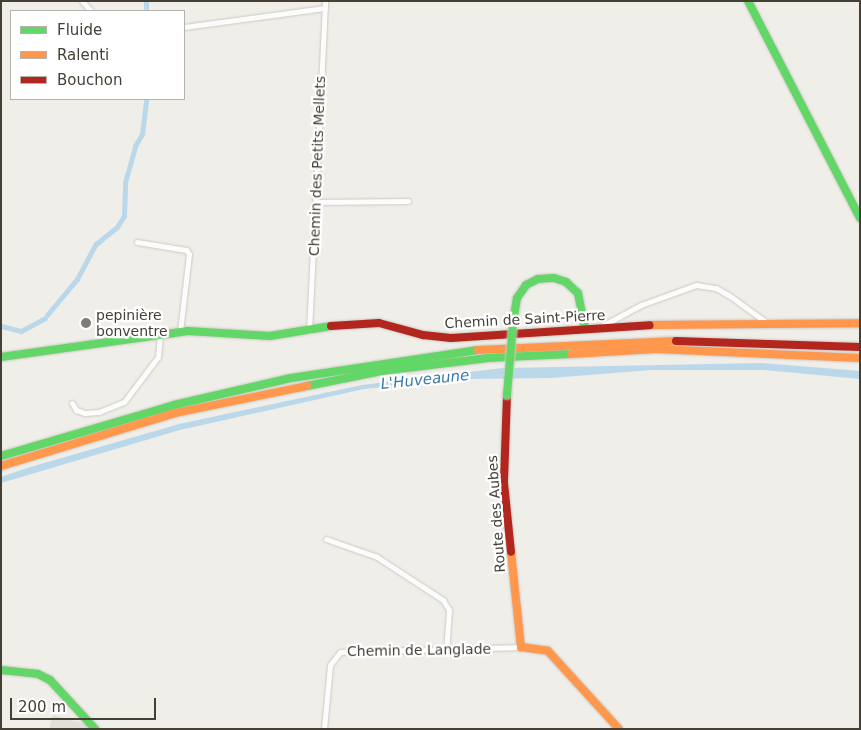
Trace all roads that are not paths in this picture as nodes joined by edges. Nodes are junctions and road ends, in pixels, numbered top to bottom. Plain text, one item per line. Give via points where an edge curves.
1 (325, 1) edge
2 (748, 1) edge
3 (325, 8) junction
4 (185, 27) edge
5 (408, 201) dead end
6 (317, 202) junction
7 (860, 218) edge
8 (137, 242) dead end
9 (767, 323) junction
10 (860, 323) edge
11 (600, 327) junction
12 (585, 328) junction
13 (309, 331) junction
14 (180, 332) junction
15 (160, 335) junction
16 (860, 348) edge
17 (1, 357) edge
18 (860, 358) edge
19 (72, 403) dead end
20 (1, 456) edge
21 (1, 466) edge
22 (326, 539) dead end
23 (521, 647) junction
24 (446, 649) junction
25 (1, 670) edge
26 (95, 729) edge
27 (324, 729) edge
28 (619, 729) edge

1 - 3 street, Chemin des Petits Mellets
2 - 7 main road
3 - 4 street
3 - 6 street, Chemin des Petits Mellets
5 - 6 street
6 - 13 street, Chemin des Petits Mellets
8 - 14 street via 186,250 189,254
9 - 10 main road, Chemin de Saint-Pierre
9 - 11 main road, Chemin de Saint-Pierre
9 - 11 street via 716,288 696,286 628,311
11 - 12 main road, Chemin de Saint-Pierre
12 - 13 main road, Chemin de Saint-Pierre via 451,338 367,322
12 - 23 main road, Route des Aubes, bridge via 578,293 566,282 554,278 538,279 526,285 517,298 507,394 505,496
13 - 14 main road, Chemin de Saint-Pierre via 270,336
14 - 15 main road, Chemin de Saint-Pierre
15 - 17 main road, Chemin de Saint-Pierre
15 - 19 street via 158,357 124,402 85,414 76,410
16 - 20 main road via 655,340 564,343 379,363 291,378 174,405
18 - 21 main road via 656,349 498,357 382,371 175,414
22 - 24 street via 377,558 443,600 449,610
23 - 24 street, Chemin de Langlade
23 - 28 main road via 548,651
24 - 27 street, Chemin de Langlade via 346,650 335,654 329,674
25 - 26 main road via 38,674 50,680

